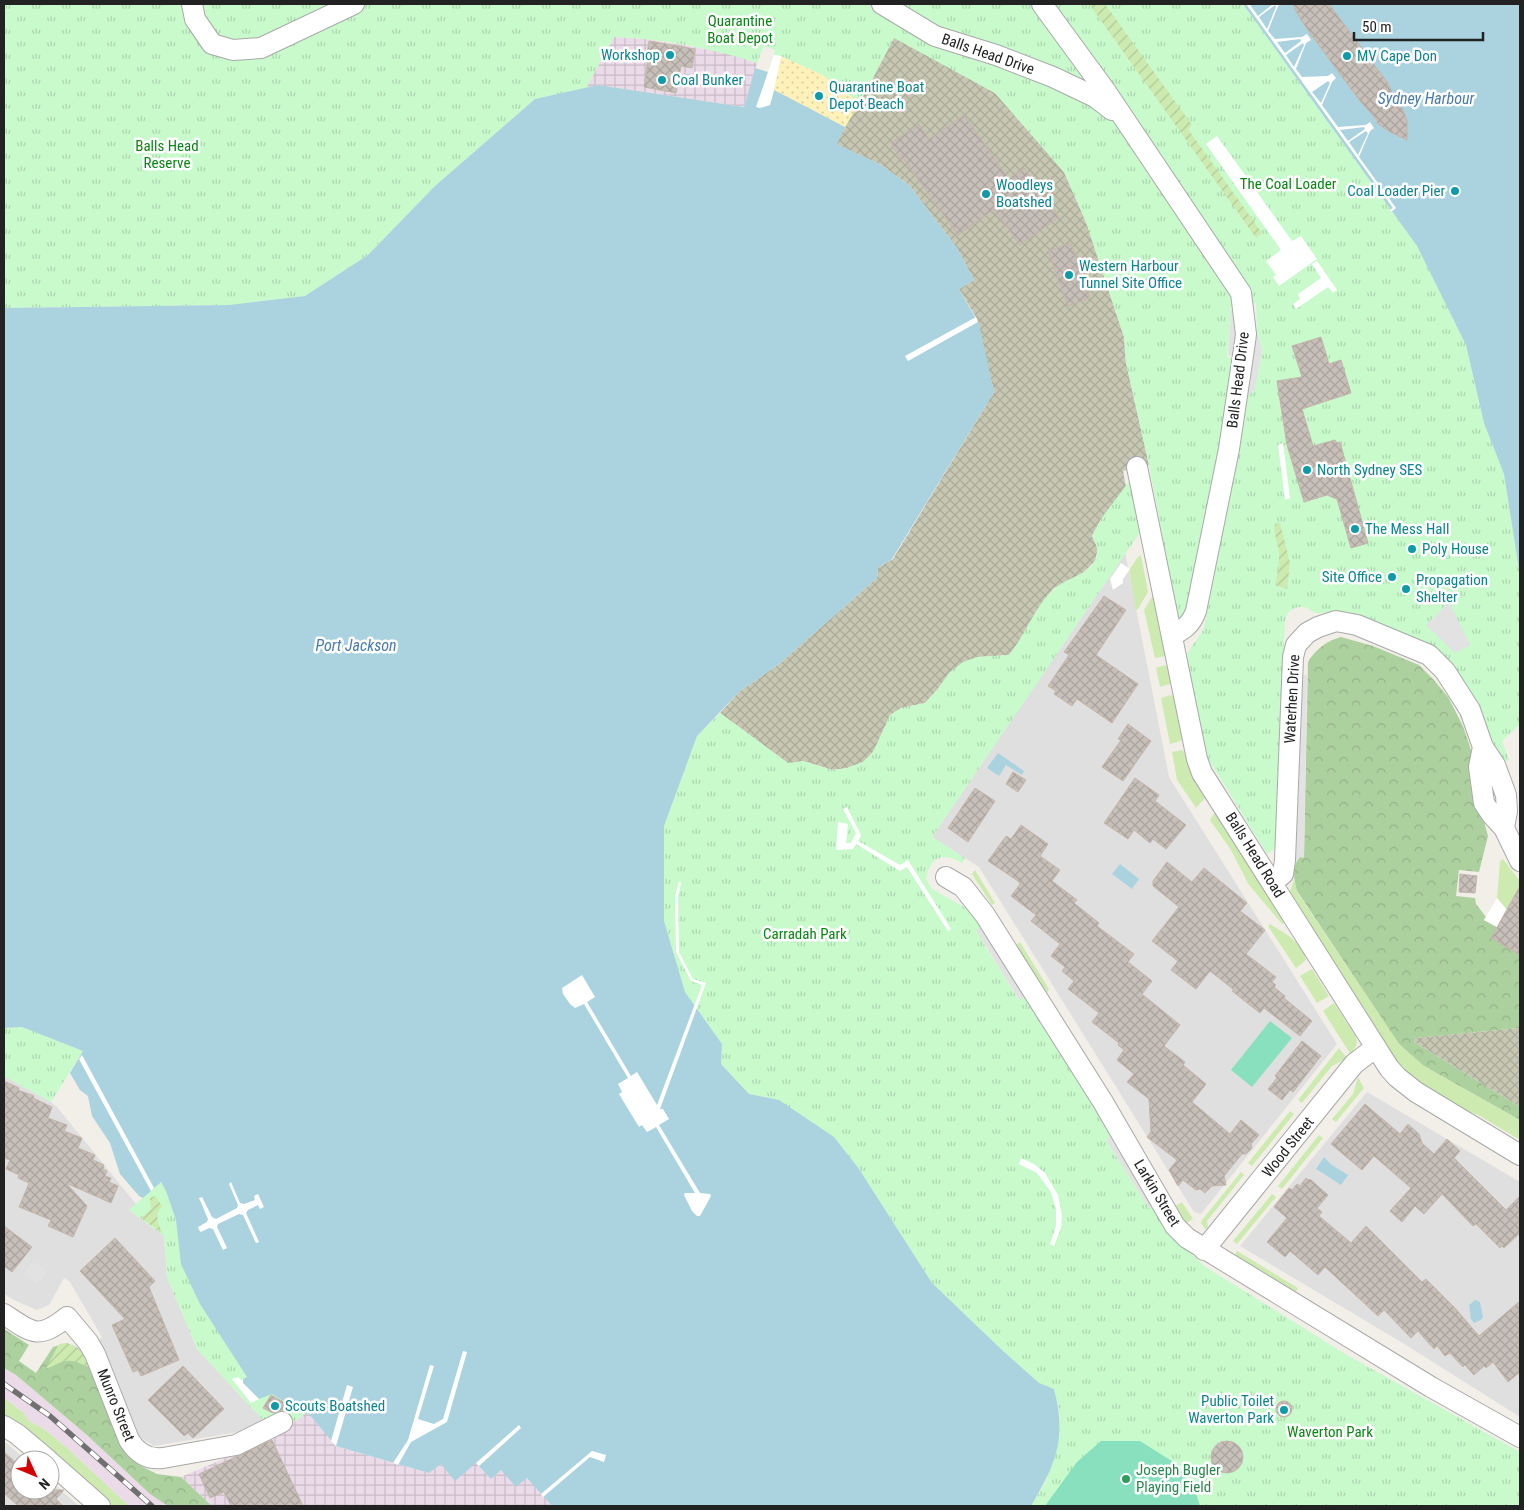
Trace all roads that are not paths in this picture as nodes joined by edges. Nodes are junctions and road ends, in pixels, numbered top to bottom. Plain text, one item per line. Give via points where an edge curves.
1 (192, 4) edge
2 (354, 4) edge
3 (882, 4) edge
4 (1042, 4) edge
5 (1122, 117) junction
6 (1137, 467) dead end
7 (1172, 636) junction
8 (1520, 861) edge
9 (946, 877) dead end
10 (1272, 882) junction
11 (1376, 1047) junction
12 (1520, 1156) edge
13 (1204, 1250) junction
14 (4, 1314) edge
15 (282, 1422) dead end
16 (4, 1426) edge
17 (1520, 1437) edge
18 (36, 1450) edge
19 (60, 1471) edge
20 (100, 1506) edge

1 - 2 street via 195,20 212,44 234,50 261,48
3 - 5 street, Balls Head Drive via 935,36 996,55 1095,96
4 - 5 street, Balls Head Drive
5 - 7 street, Balls Head Drive via 1241,293 1246,334 1229,450 1196,611 1188,627
6 - 7 street, Balls Head Road
7 - 10 street, Balls Head Road via 1202,773
8 - 10 street, Waterhen Drive via 1504,828 1506,795 1495,765 1483,746 1470,710 1445,671 1428,655 1357,625 1336,621 1307,633 1292,657 1283,874
9 - 13 street, Larkin Street via 963,887 984,913 1175,1226
10 - 11 street, Balls Head Road
11 - 12 street, Balls Head Road via 1397,1077 1416,1092
11 - 13 street, Wood Street via 1354,1064
13 - 17 street, Larkin Street
14 - 15 street, Munro Street via 24,1327 40,1332 49,1330 67,1317 92,1348 129,1440 144,1455 156,1459 236,1445
16 - 18 street
19 - 20 street

